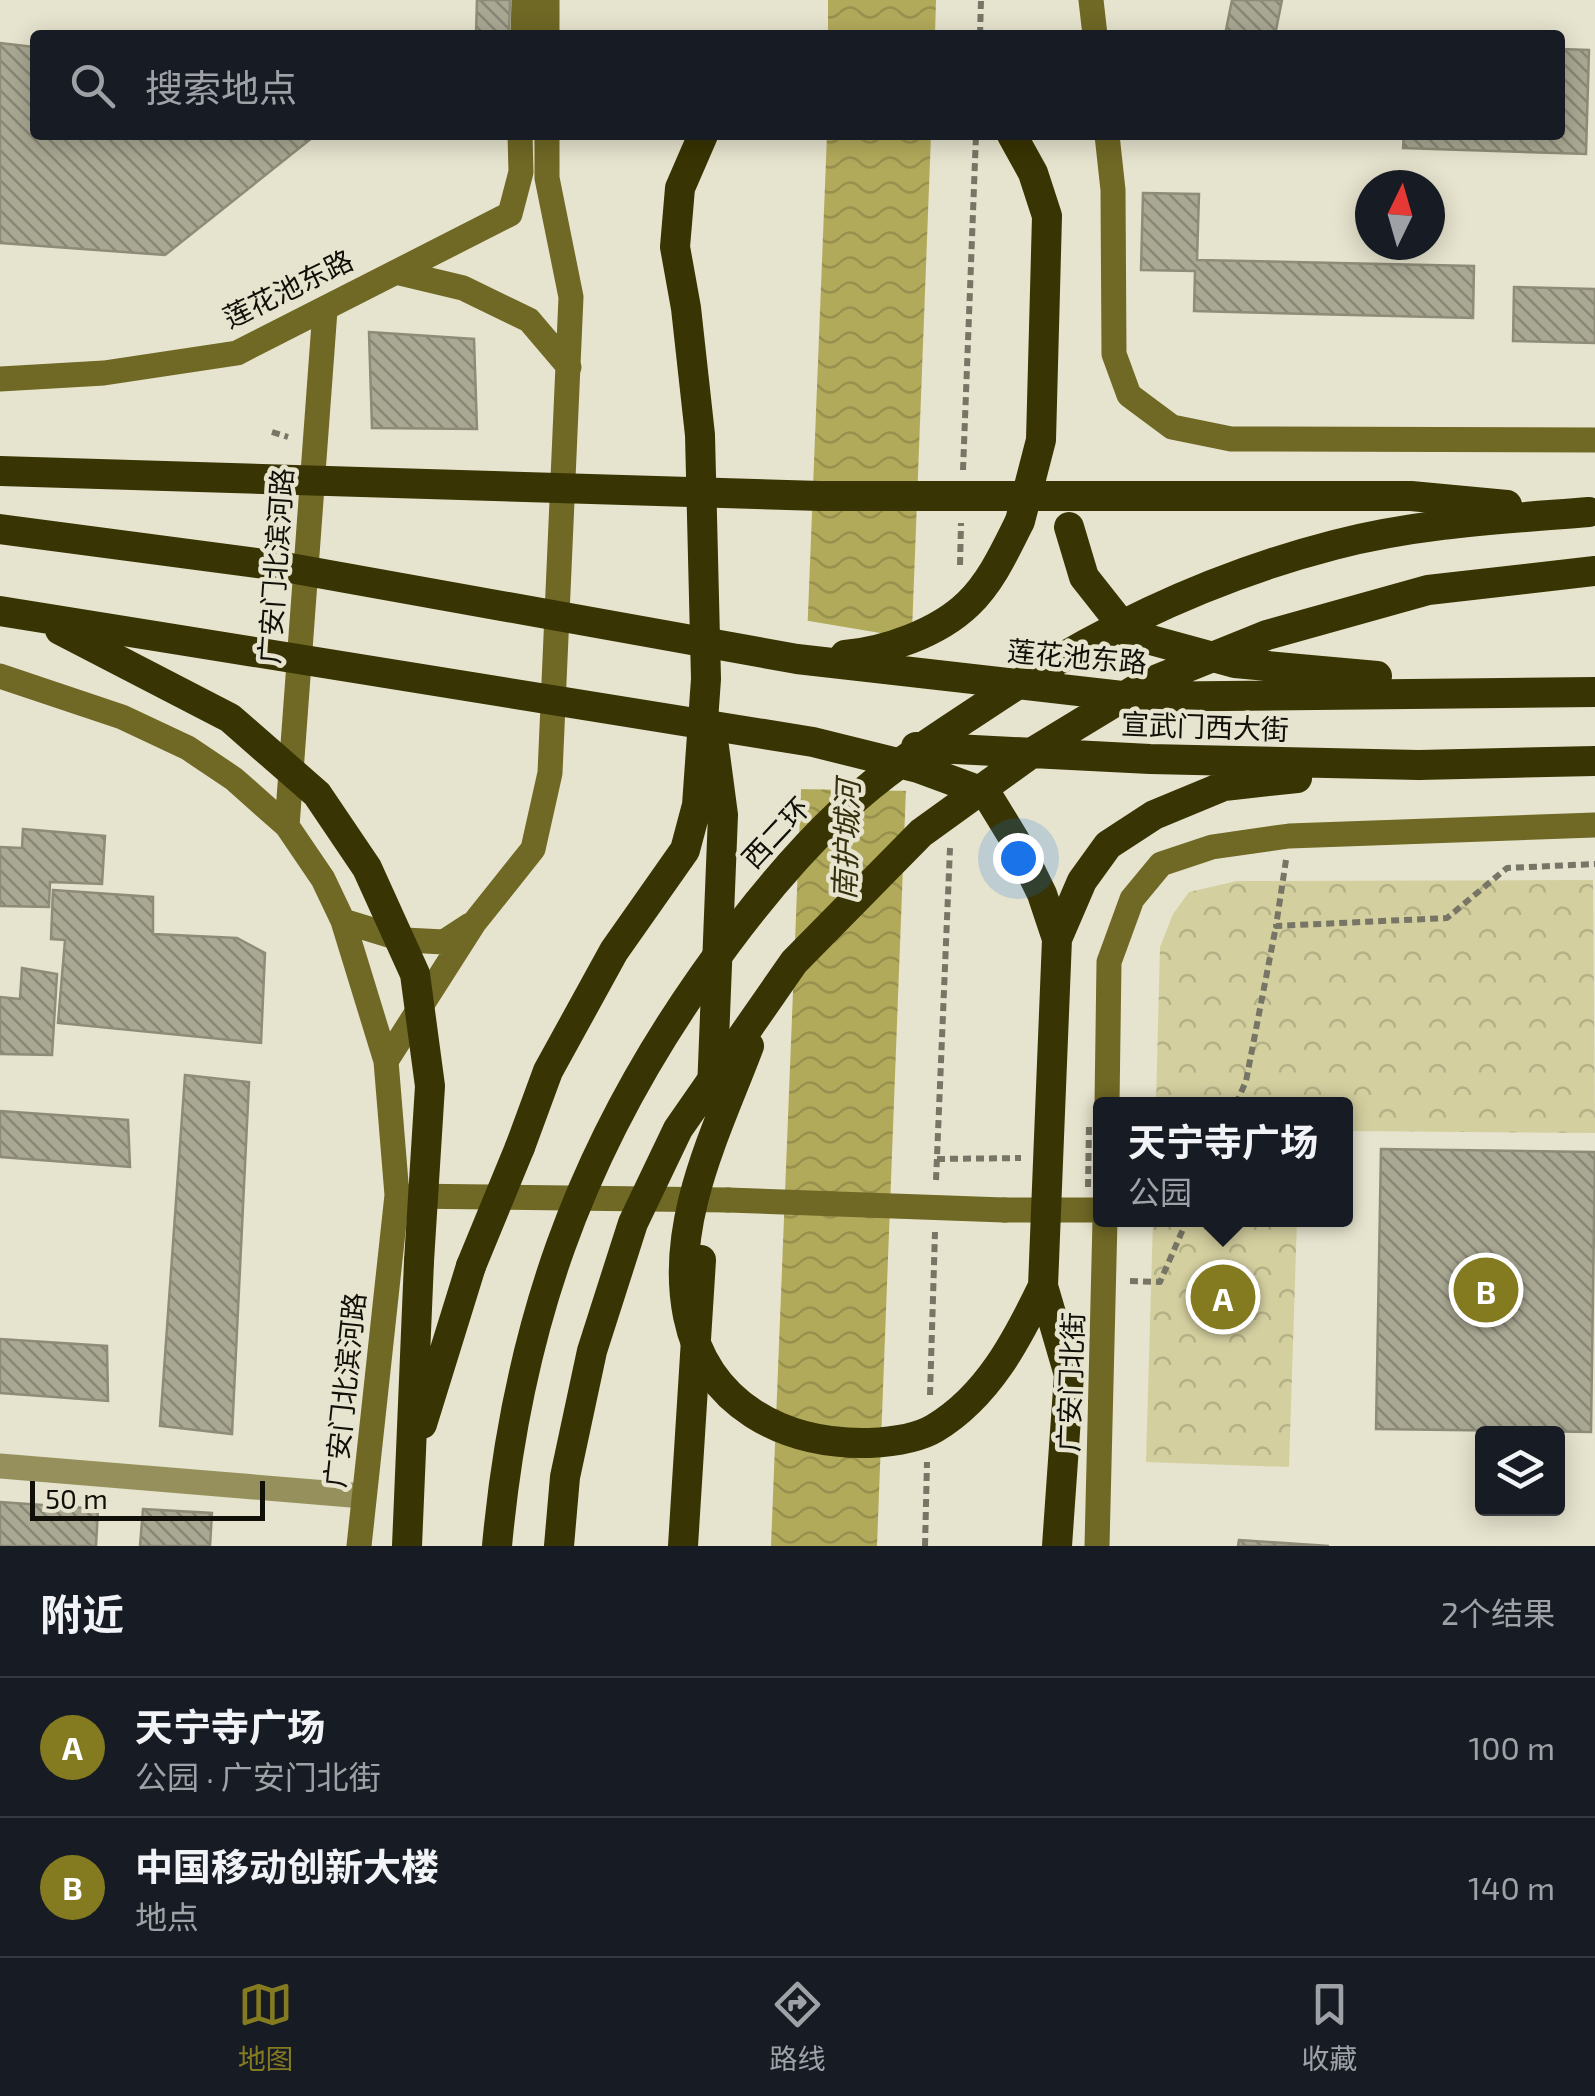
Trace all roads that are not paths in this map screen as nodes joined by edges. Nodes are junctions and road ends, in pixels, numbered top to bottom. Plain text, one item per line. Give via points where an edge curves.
1 (524, 0) edge
2 (547, 0) edge
3 (1090, 0) edge
4 (523, 30) edge
5 (547, 30) edge
6 (1094, 30) edge
7 (520, 140) edge
8 (547, 140) edge
9 (701, 140) edge
10 (1015, 140) edge
11 (1107, 140) edge
12 (396, 272) junction
13 (325, 310) junction
14 (569, 367) junction
15 (0, 379) edge
16 (1041, 440) junction
17 (1595, 440) edge
18 (0, 471) edge
19 (1592, 512) edge
20 (0, 529) edge
21 (1595, 571) edge
22 (0, 611) edge
23 (35, 618) junction
24 (798, 660) junction
25 (0, 676) edge
26 (706, 679) junction
27 (1595, 688) edge
28 (813, 742) junction
29 (1595, 761) edge
30 (1420, 766) junction
31 (1595, 825) edge
32 (287, 826) junction
33 (343, 921) junction
34 (474, 923) junction
35 (1057, 939) junction
36 (764, 1006) junction
37 (386, 1061) junction
38 (1107, 1097) edge
39 (718, 1190) junction
40 (397, 1196) junction
41 (1093, 1210) edge
42 (1106, 1227) edge
43 (1043, 1286) junction
44 (410, 1465) junction
45 (0, 1466) edge
46 (363, 1496) junction
47 (359, 1546) edge
48 (408, 1546) edge
49 (497, 1546) edge
50 (559, 1546) edge
51 (684, 1546) edge
52 (1058, 1546) edge
53 (1097, 1546) edge

1 - 4 street
2 - 5 street
3 - 6 street
7 - 12 street, 莲花池东路 via 510,214
8 - 14 street via 547,178 571,298
9 - 26 highway via 680,188 675,246 700,435
10 - 16 highway via 1047,216
11 - 17 street via 1114,354 1130,395 1172,428 1231,439
12 - 13 street, 莲花池东路
12 - 14 street via 463,288 529,320
13 - 15 street, 莲花池东路 via 237,353 104,373
13 - 32 street, 广安门北滨河路
14 - 34 street via 550,773 533,850
16 - 24 highway, bridge via 1019,524 968,604 938,626 870,652
16 - 27 highway, bridge via 1084,576 1129,634 1234,664
18 - 19 highway, bridge via 820,496 1411,496
19 - 49 highway, 西二环, bridge via 1425,525 1333,545 1138,615 1028,677 844,809 776,878 667,1028 582,1186 520,1376
20 - 24 highway, 莲花池东路, bridge via 278,566
21 - 36 highway, bridge via 1428,590 1268,635 1143,685 1036,750 921,833 794,962
22 - 23 highway, bridge
23 - 28 highway, bridge
23 - 44 highway, bridge via 230,718 316,794 367,868 415,974 430,1086
24 - 27 highway, 莲花池东路, bridge via 1131,697
25 - 32 street, 广安门北滨河路 via 122,716 188,748
26 - 39 highway via 722,816
26 - 44 highway, bridge via 697,805 685,850 614,951 548,1071 471,1266
28 - 30 highway, 宣武门西大街, bridge
28 - 35 highway, bridge via 986,793 1020,847
29 - 30 highway, 宣武门西大街
30 - 35 highway, bridge via 1224,786 1154,815 1108,845 1082,881
31 - 38 street via 1289,836 1212,847 1162,864 1132,899 1109,962
32 - 33 street, 广安门北滨河路
33 - 34 street via 405,940 444,942
33 - 37 street, 广安门北滨河路
34 - 37 street
35 - 43 highway, bridge
36 - 43 highway, bridge via 692,1199 684,1269 688,1317 726,1392 762,1422 799,1437 889,1442 930,1431 965,1407 992,1375
36 - 50 highway, bridge via 678,1129 632,1224 592,1351 565,1477
37 - 40 street, 广安门北滨河路
39 - 40 street
39 - 41 street, bridge
39 - 51 highway via 702,1260
40 - 46 street, 广安门北滨河路
42 - 53 street, 广安门北街
43 - 52 highway, bridge via 1068,1375
44 - 48 highway
45 - 46 street
46 - 47 street, 广安门北滨河路

